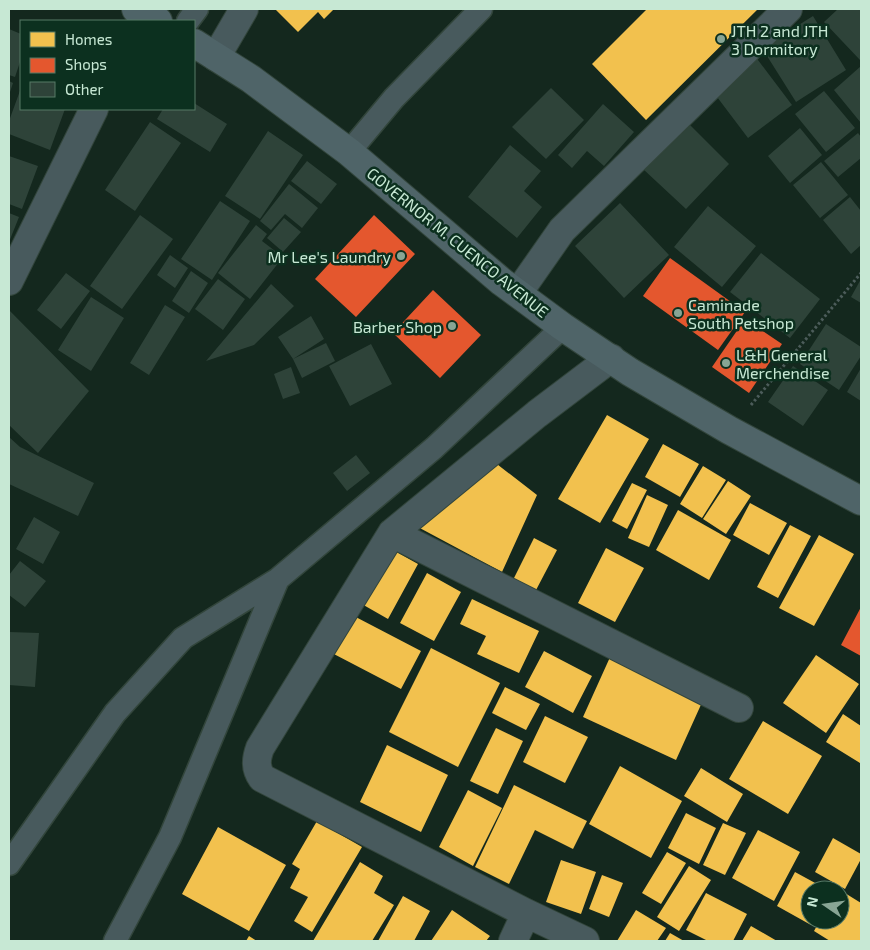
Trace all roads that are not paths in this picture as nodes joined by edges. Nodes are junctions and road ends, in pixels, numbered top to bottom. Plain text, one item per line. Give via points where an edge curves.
1 (197, 9) edge
2 (244, 9) edge
3 (481, 9) edge
4 (788, 9) edge
5 (189, 20) edge
6 (195, 44) edge
7 (216, 57) junction
8 (94, 110) edge
9 (349, 152) junction
10 (9, 281) edge
11 (518, 294) junction
12 (563, 327) junction
13 (611, 358) junction
14 (861, 501) edge
15 (392, 533) junction
16 (278, 579) junction
17 (739, 708) dead end
18 (9, 864) edge
19 (526, 913) junction
20 (115, 941) edge
21 (513, 941) edge
22 (585, 941) edge

1 - 5 lane
2 - 7 street
3 - 9 lane via 394,98
4 - 11 street via 562,230
6 - 7 main road, GOVERNOR M. CUENCO AVENUE
7 - 9 main road, GOVERNOR M. CUENCO AVENUE via 250,78
8 - 10 street
9 - 11 main road, GOVERNOR M. CUENCO AVENUE
11 - 12 main road, GOVERNOR M. CUENCO AVENUE
12 - 13 main road, GOVERNOR M. CUENCO AVENUE
12 - 16 lane via 434,448
13 - 14 main road, GOVERNOR M. CUENCO AVENUE via 729,430
13 - 15 street
15 - 17 street
15 - 19 street via 260,748 257,757 259,773 262,778
16 - 18 lane via 183,638 115,713
16 - 20 lane via 170,837
19 - 21 street
19 - 22 street

